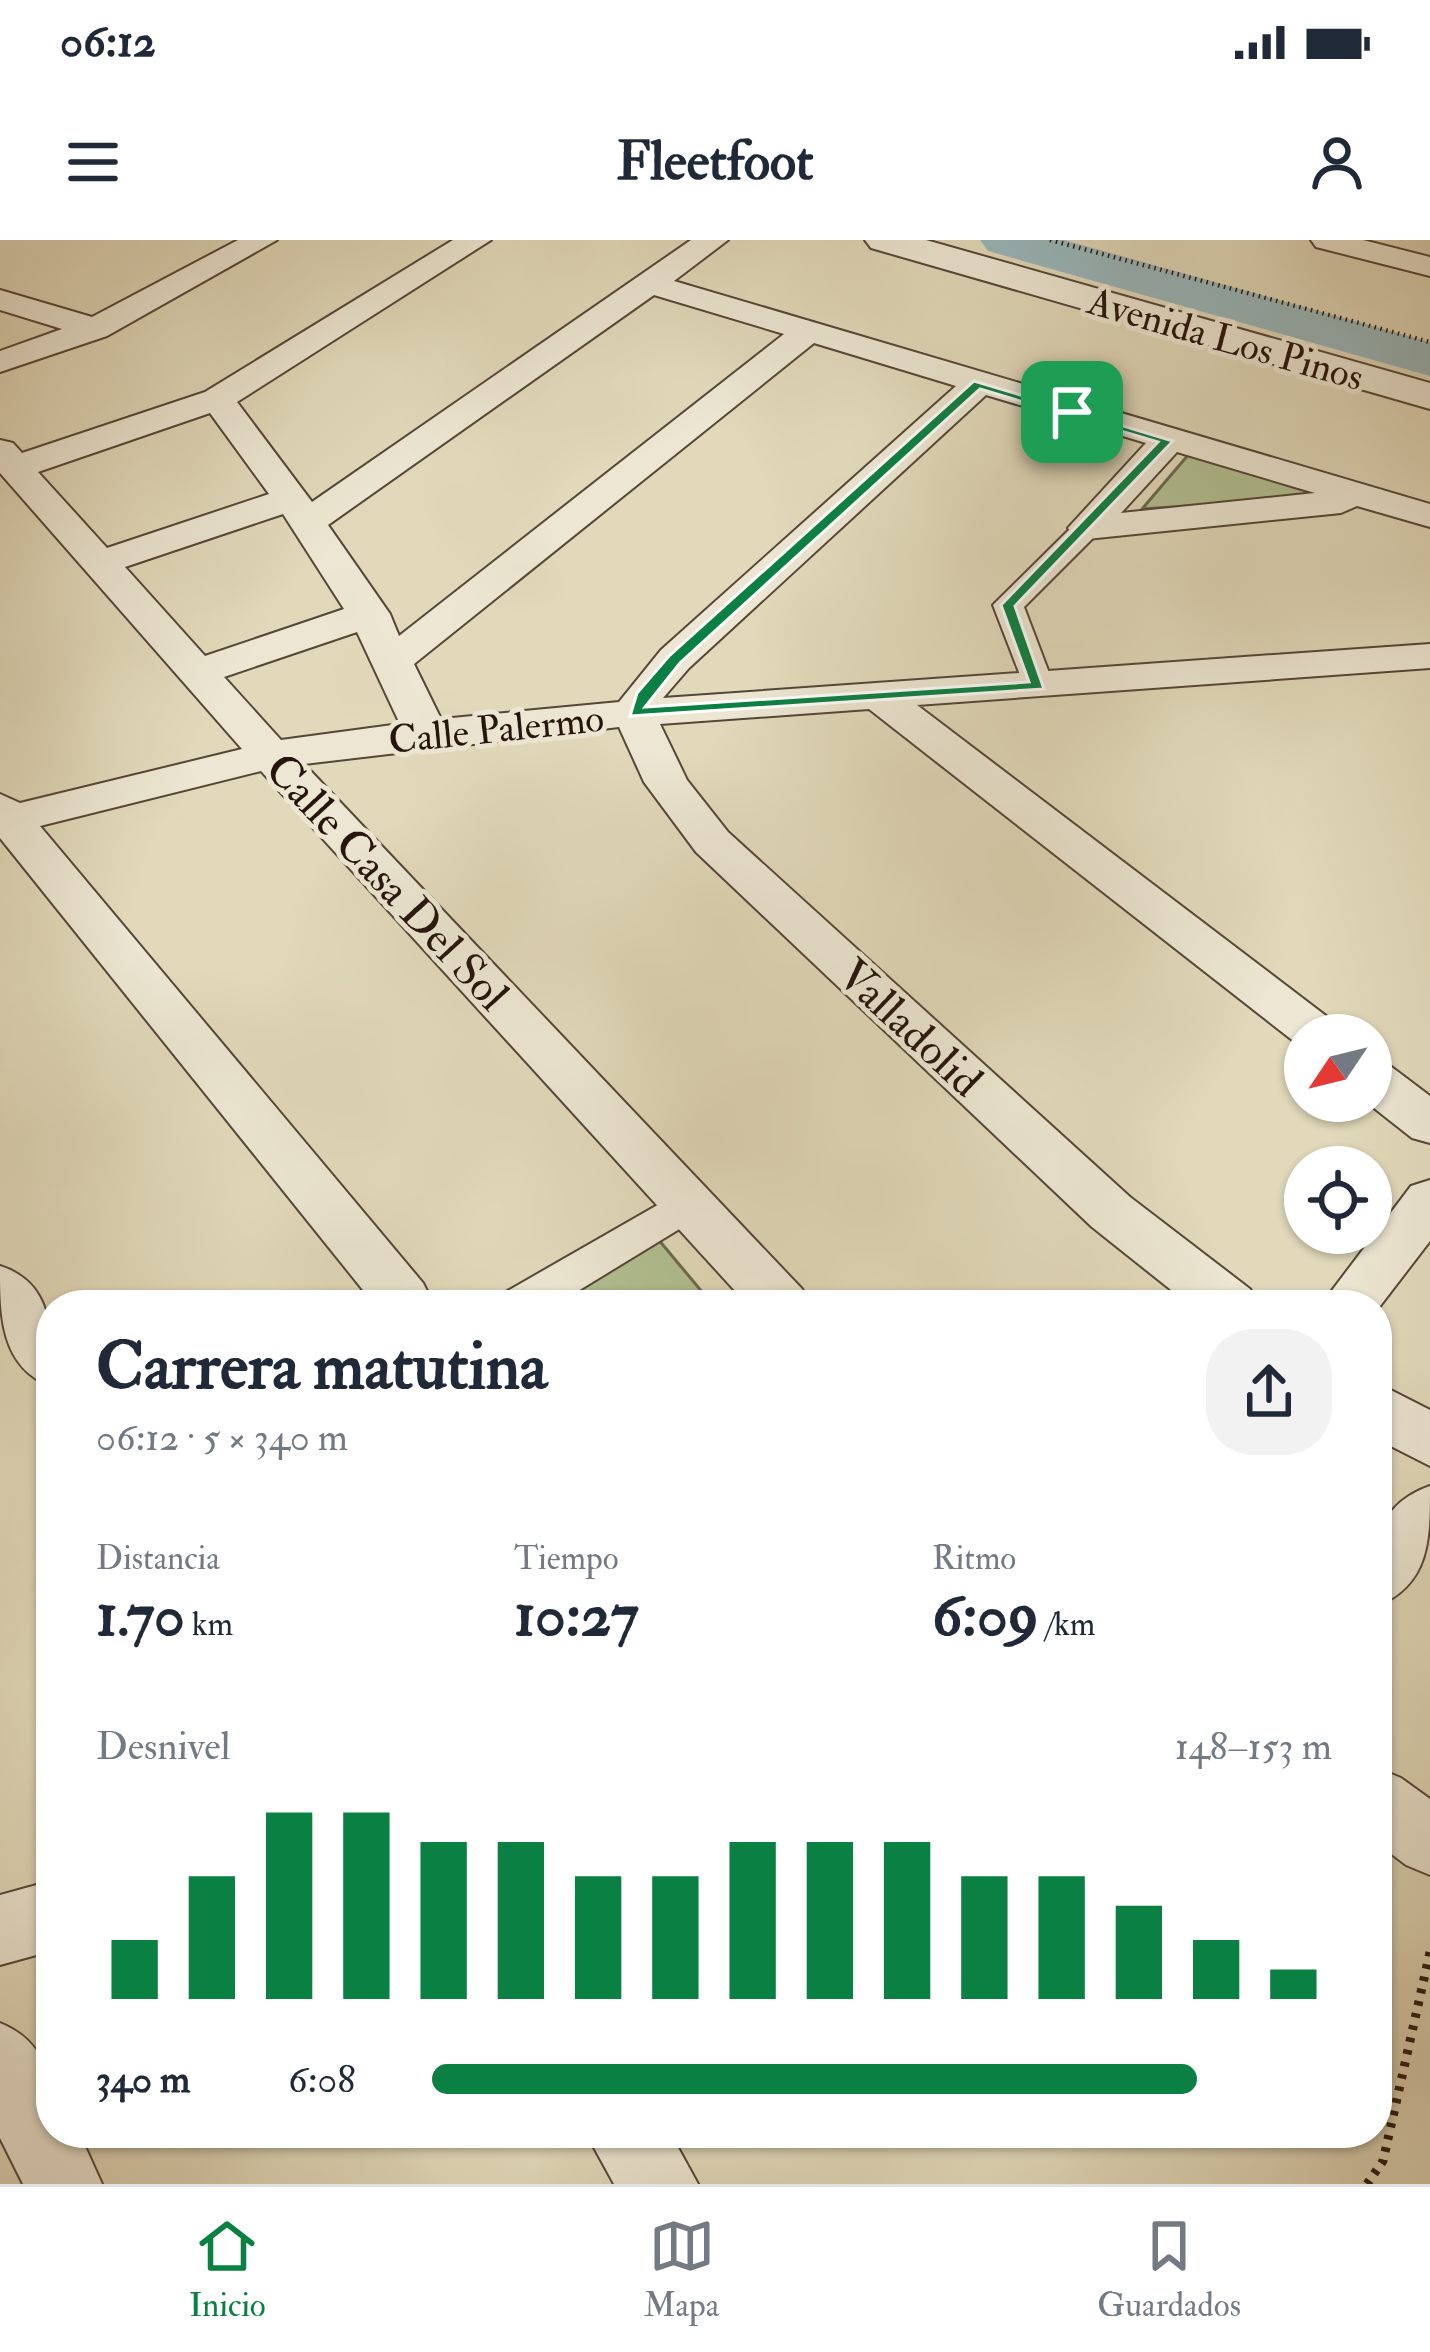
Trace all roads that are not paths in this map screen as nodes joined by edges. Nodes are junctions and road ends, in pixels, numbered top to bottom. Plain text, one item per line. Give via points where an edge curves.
1 (261, 240) edge
2 (475, 240) edge
3 (712, 240) edge
4 (884, 240) edge
5 (1327, 240) edge
6 (1430, 266) edge
7 (647, 284) junction
8 (0, 300) edge
9 (95, 329) junction
10 (807, 332) junction
11 (0, 362) edge
12 (978, 384) junction
13 (1430, 396) edge
14 (218, 399) junction
15 (1167, 441) junction
16 (8, 459) edge
17 (1367, 499) junction
18 (301, 509) junction
19 (1430, 516) edge
20 (1087, 528) junction
21 (103, 562) junction
22 (370, 614) junction
23 (1430, 656) edge
24 (395, 658) junction
25 (197, 672) junction
26 (1038, 686) junction
27 (880, 697) junction
28 (635, 713) junction
29 (426, 734) junction
30 (271, 755) junction
31 (3, 817) edge
32 (1289, 1014) edge
33 (1392, 1094) edge
34 (1430, 1124) edge
35 (1430, 1201) edge
36 (688, 1203) junction
37 (0, 1288) edge
38 (396, 1290) edge
39 (544, 1290) edge
40 (768, 1290) edge
41 (1211, 1290) edge
42 (1361, 1290) edge
43 (36, 1340) edge
44 (1392, 1417) edge
45 (1430, 1441) edge
46 (1430, 1513) edge
47 (1392, 1560) edge
48 (1392, 1812) edge
49 (1430, 1841) edge
50 (36, 1920) edge
51 (0, 1930) edge
52 (0, 2060) edge
53 (36, 2130) edge
54 (45, 2148) edge
55 (635, 2148) edge
56 (64, 2184) edge
57 (660, 2184) edge

1 - 9 street
2 - 14 street
3 - 7 street
4 - 13 street, Avenida Los Pinos
5 - 6 street
7 - 10 street
7 - 18 street
8 - 9 street
9 - 11 street
10 - 12 street
10 - 24 street
12 - 15 street
12 - 28 street via 675,659
14 - 16 street
14 - 18 street
15 - 17 street
15 - 20 street
16 - 21 street, Calle Casa Del Sol
17 - 19 street
17 - 20 street
18 - 21 street
18 - 22 street
20 - 26 street via 1008,605
21 - 25 street, Calle Casa Del Sol
22 - 24 street
22 - 25 street
23 - 26 street, Calle Palermo
24 - 29 street
25 - 30 street, Calle Casa Del Sol
26 - 27 street, Calle Palermo
27 - 28 street, Calle Palermo
27 - 32 street
28 - 29 street, Calle Palermo
28 - 41 street, Valladolid via 653,763 712,842 1111,1212
29 - 30 street, Calle Palermo
30 - 31 street, Calle Palermo
30 - 36 street, Calle Casa Del Sol
31 - 38 street
33 - 34 street
35 - 42 street
36 - 39 street
36 - 40 street, Calle Casa Del Sol
37 - 43 street
44 - 45 street
46 - 47 street
48 - 49 street
50 - 51 street
52 - 53 street
54 - 56 street
55 - 57 street

